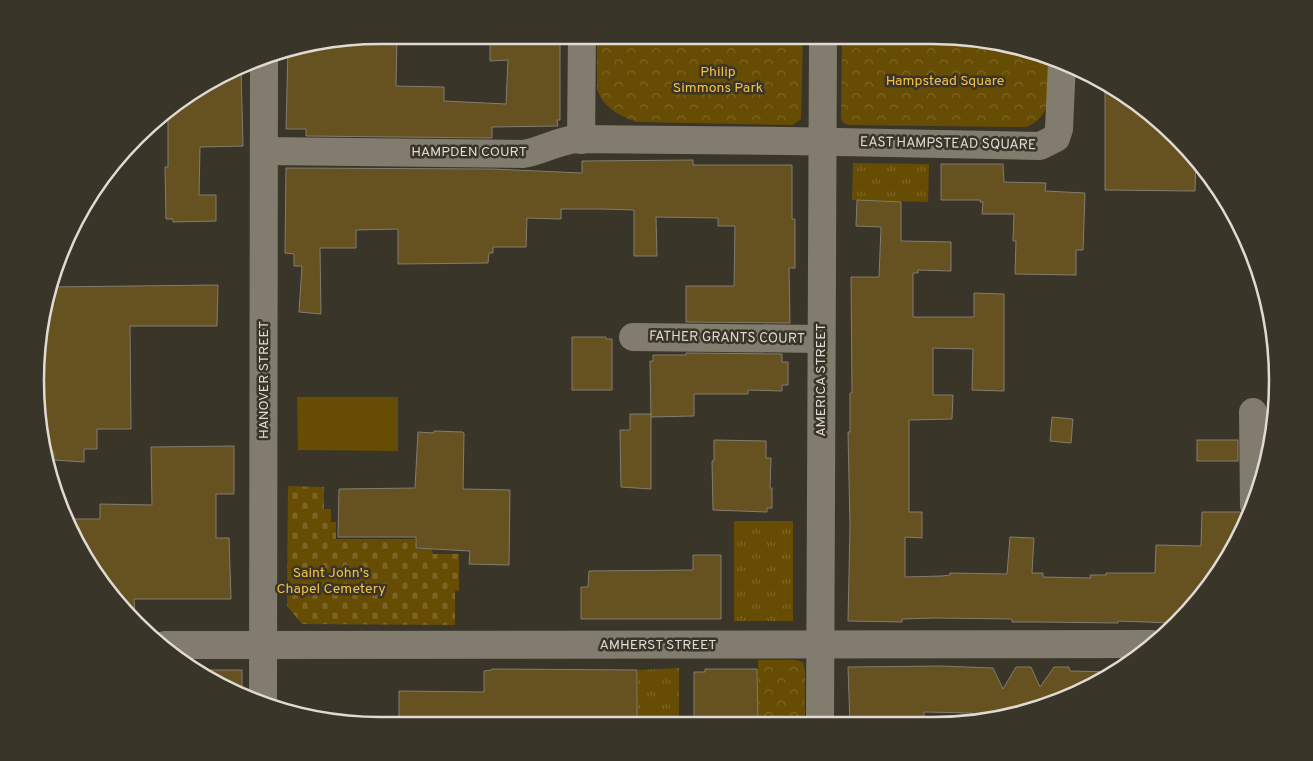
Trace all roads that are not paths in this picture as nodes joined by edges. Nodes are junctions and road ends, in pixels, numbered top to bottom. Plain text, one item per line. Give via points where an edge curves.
1 (582, 44) edge
2 (823, 44) edge
3 (264, 65) edge
4 (1062, 69) edge
5 (581, 140) junction
6 (822, 142) junction
7 (264, 151) junction
8 (633, 337) dead end
9 (821, 339) junction
10 (1253, 412) dead end
11 (1254, 481) edge
12 (1143, 644) edge
13 (171, 645) edge
14 (264, 645) junction
15 (820, 645) junction
16 (263, 696) edge
17 (820, 717) edge

1 - 5 street
2 - 6 street, AMERICA STREET
3 - 7 street, HANOVER STREET
4 - 6 street, EAST HAMPSTEAD SQUARE via 1059,130 1056,138 1040,146
5 - 6 street, HAMPDEN COURT
5 - 7 street, HAMPDEN COURT via 562,141 523,154
6 - 9 street, AMERICA STREET
7 - 14 street, HANOVER STREET
8 - 9 street, FATHER GRANTS COURT
9 - 15 street, AMERICA STREET
10 - 11 street
12 - 15 street, AMHERST STREET
13 - 14 street, AMHERST STREET
14 - 15 street, AMHERST STREET
14 - 16 street, HANOVER STREET
15 - 17 street, AMERICA STREET

